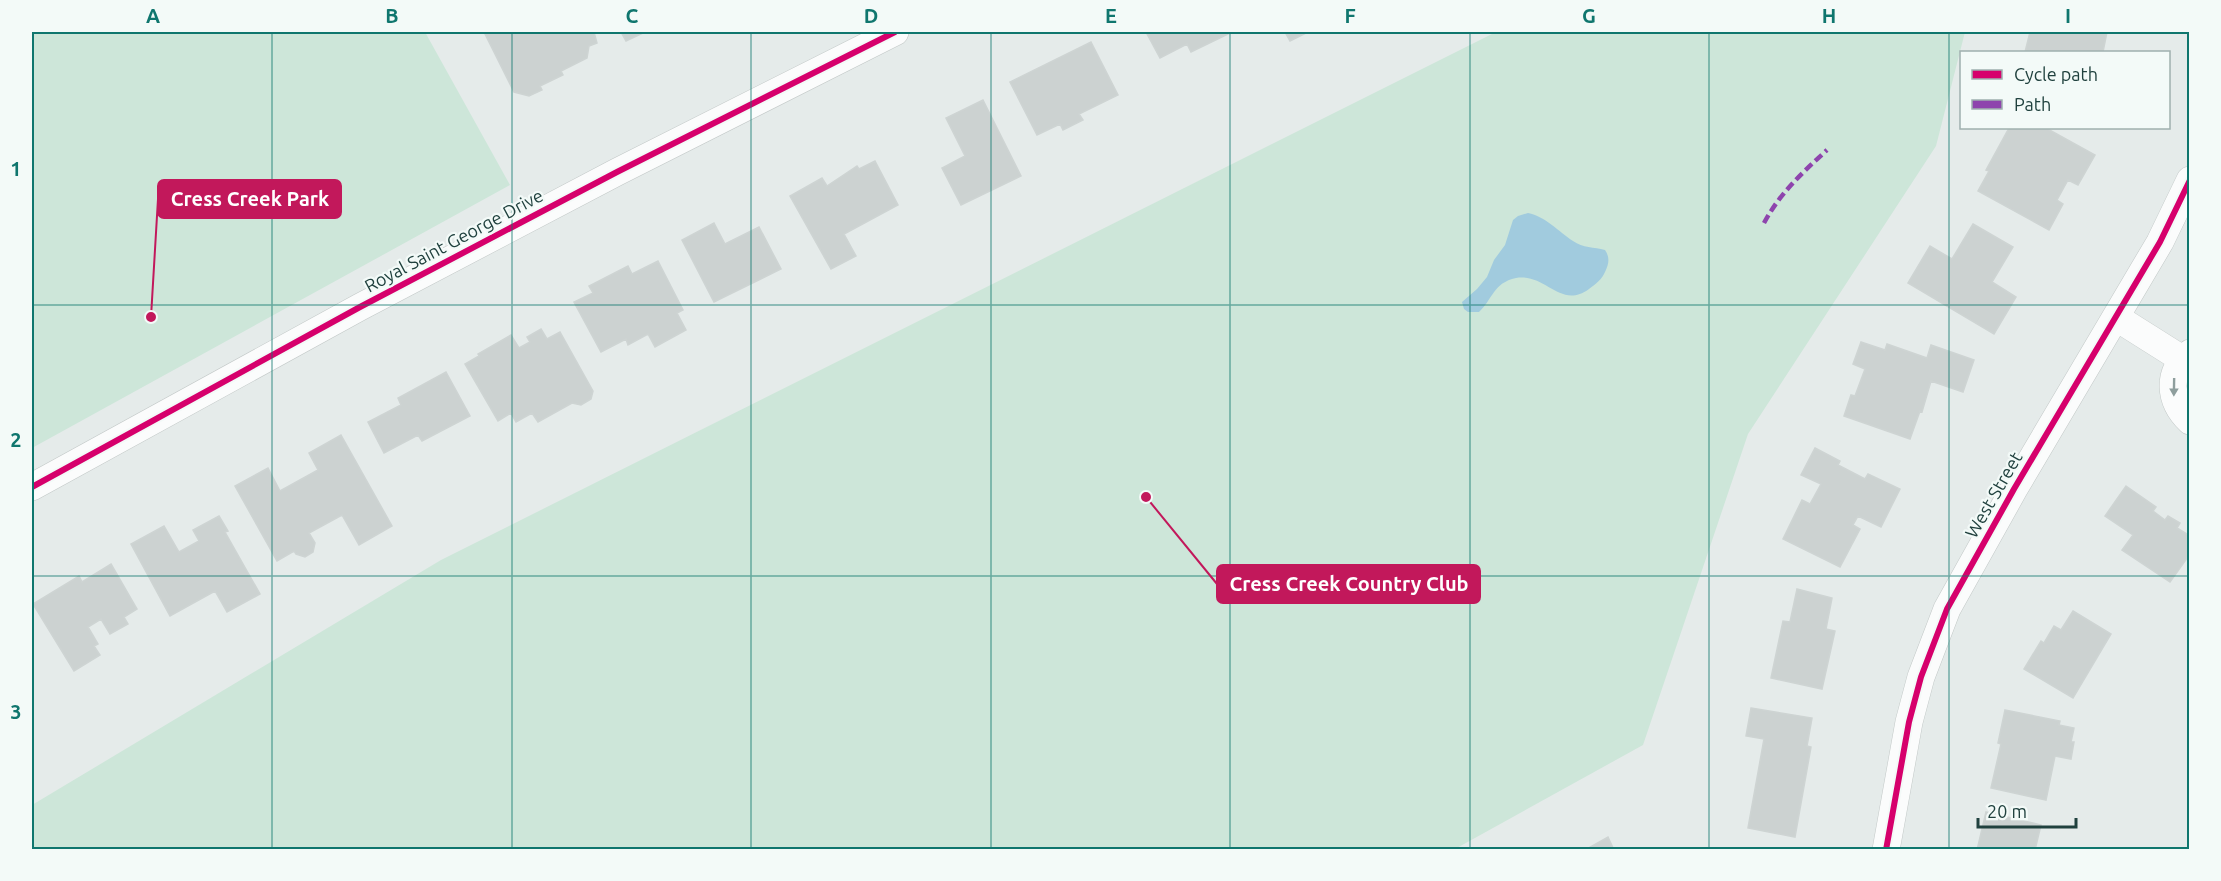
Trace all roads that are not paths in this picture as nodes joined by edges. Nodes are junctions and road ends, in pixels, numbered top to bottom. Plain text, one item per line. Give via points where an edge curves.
1 (895, 32) edge
2 (2190, 180) edge
3 (2117, 318) junction
4 (2186, 356) edge
5 (2190, 422) edge
6 (32, 487) edge
7 (1886, 849) edge

1 - 6 street, Royal Saint George Drive via 360,307
2 - 3 street, West Street
3 - 4 street
3 - 7 street, West Street via 1947,609 1909,722
4 -> 5 street via 2175,371 2172,385 2180,412

